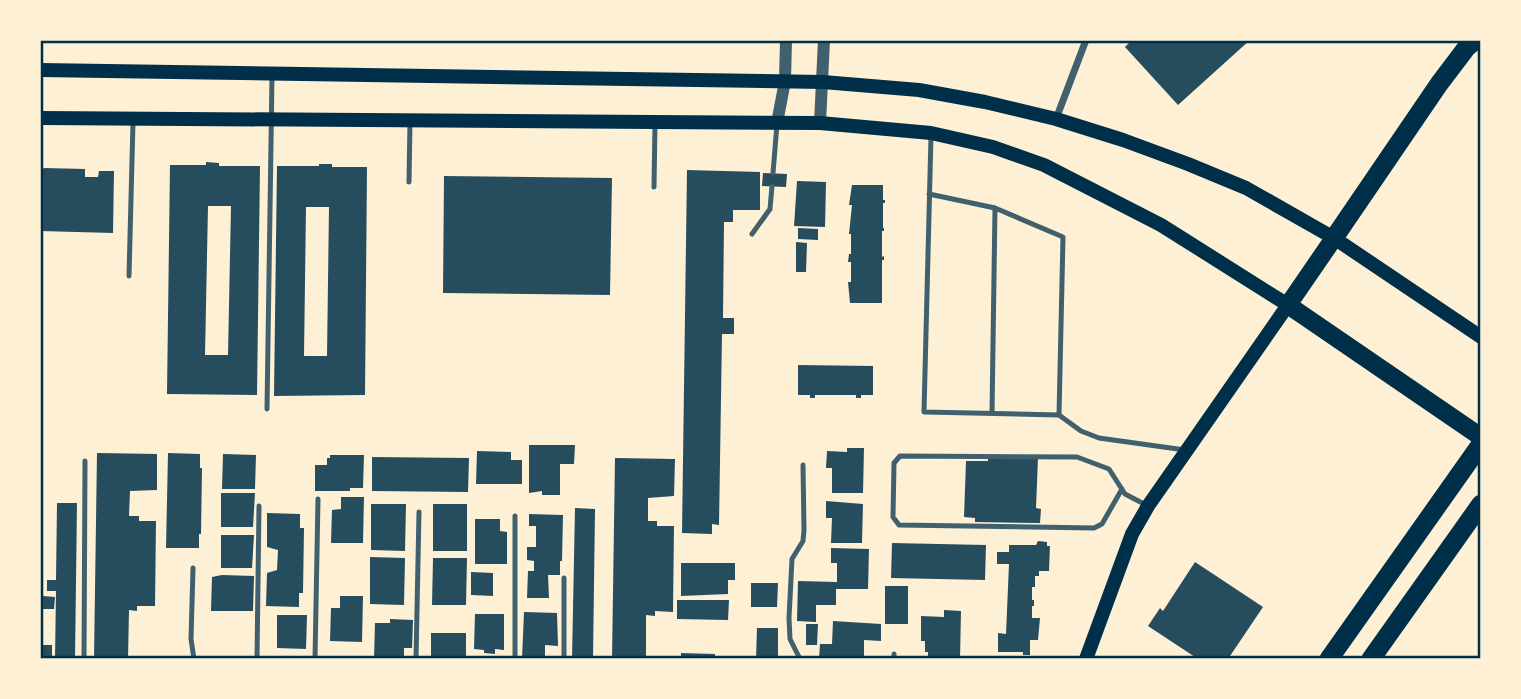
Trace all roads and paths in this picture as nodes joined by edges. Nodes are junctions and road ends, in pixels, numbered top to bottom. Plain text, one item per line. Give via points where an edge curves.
1 (786, 40) edge
2 (824, 40) edge
3 (1086, 40) edge
4 (1476, 40) edge
5 (40, 70) edge
6 (272, 73) junction
7 (785, 81) junction
8 (823, 82) junction
9 (40, 118) edge
10 (133, 119) junction
11 (271, 120) junction
12 (1056, 120) junction
13 (410, 121) junction
14 (655, 122) junction
15 (777, 123) junction
16 (820, 123) junction
17 (931, 133) junction
18 (773, 173) dead end
19 (409, 182) dead end
20 (654, 187) dead end
21 (772, 187) dead end
22 (929, 194) junction
23 (995, 208) junction
24 (752, 234) dead end
25 (1334, 238) junction
26 (129, 276) dead end
27 (1287, 305) junction
28 (1481, 337) edge
29 (267, 409) dead end
30 (992, 413) junction
31 (1059, 415) junction
32 (1481, 437) edge
33 (1481, 444) edge
34 (1185, 450) junction
35 (85, 461) dead end
36 (803, 465) dead end
37 (1122, 489) junction
38 (318, 499) dead end
39 (1481, 504) edge
40 (259, 506) dead end
41 (1148, 506) junction
42 (419, 512) dead end
43 (515, 516) dead end
44 (193, 568) dead end
45 (564, 578) dead end
46 (83, 659) edge
47 (194, 659) edge
48 (257, 659) edge
49 (315, 659) edge
50 (416, 659) edge
51 (515, 659) edge
52 (564, 659) edge
53 (800, 659) edge
54 (1086, 659) edge
55 (1329, 659) edge
56 (1371, 659) edge

1 - 7 street
2 - 8 street
3 - 12 street
4 - 25 highway via 1439,84
5 - 6 main road
6 - 7 main road
6 - 11 lane
7 - 8 main road
7 - 15 street
8 - 12 main road via 919,90
8 - 16 street
9 - 10 main road
10 - 11 main road
10 - 26 lane
11 - 13 main road
11 - 29 lane
12 - 25 main road via 1123,140 1246,188
13 - 14 main road
13 - 19 lane
14 - 15 main road
14 - 20 lane
15 - 16 main road
15 - 18 lane
16 - 17 main road
17 - 22 lane
17 - 27 main road via 1044,165 1161,225
21 - 24 lane via 770,209
22 - 23 lane
22 - 30 lane via 924,412
23 - 30 lane
23 - 31 lane via 1063,237
25 - 27 main road
25 - 28 main road
27 - 32 main road
27 - 34 main road
30 - 31 lane
31 - 34 lane via 1099,438
33 - 55 highway
34 - 41 main road
35 - 46 lane
36 - 53 lane via 803,541 792,559 789,618 790,639
37 - 37 lane via 1109,470 1077,457 900,456 894,463 893,517 898,525 1094,528 1102,524
37 - 41 lane
38 - 49 lane
39 - 56 highway
40 - 48 lane
41 - 54 main road via 1132,534
42 - 50 lane
43 - 51 lane
44 - 47 lane
45 - 52 lane

